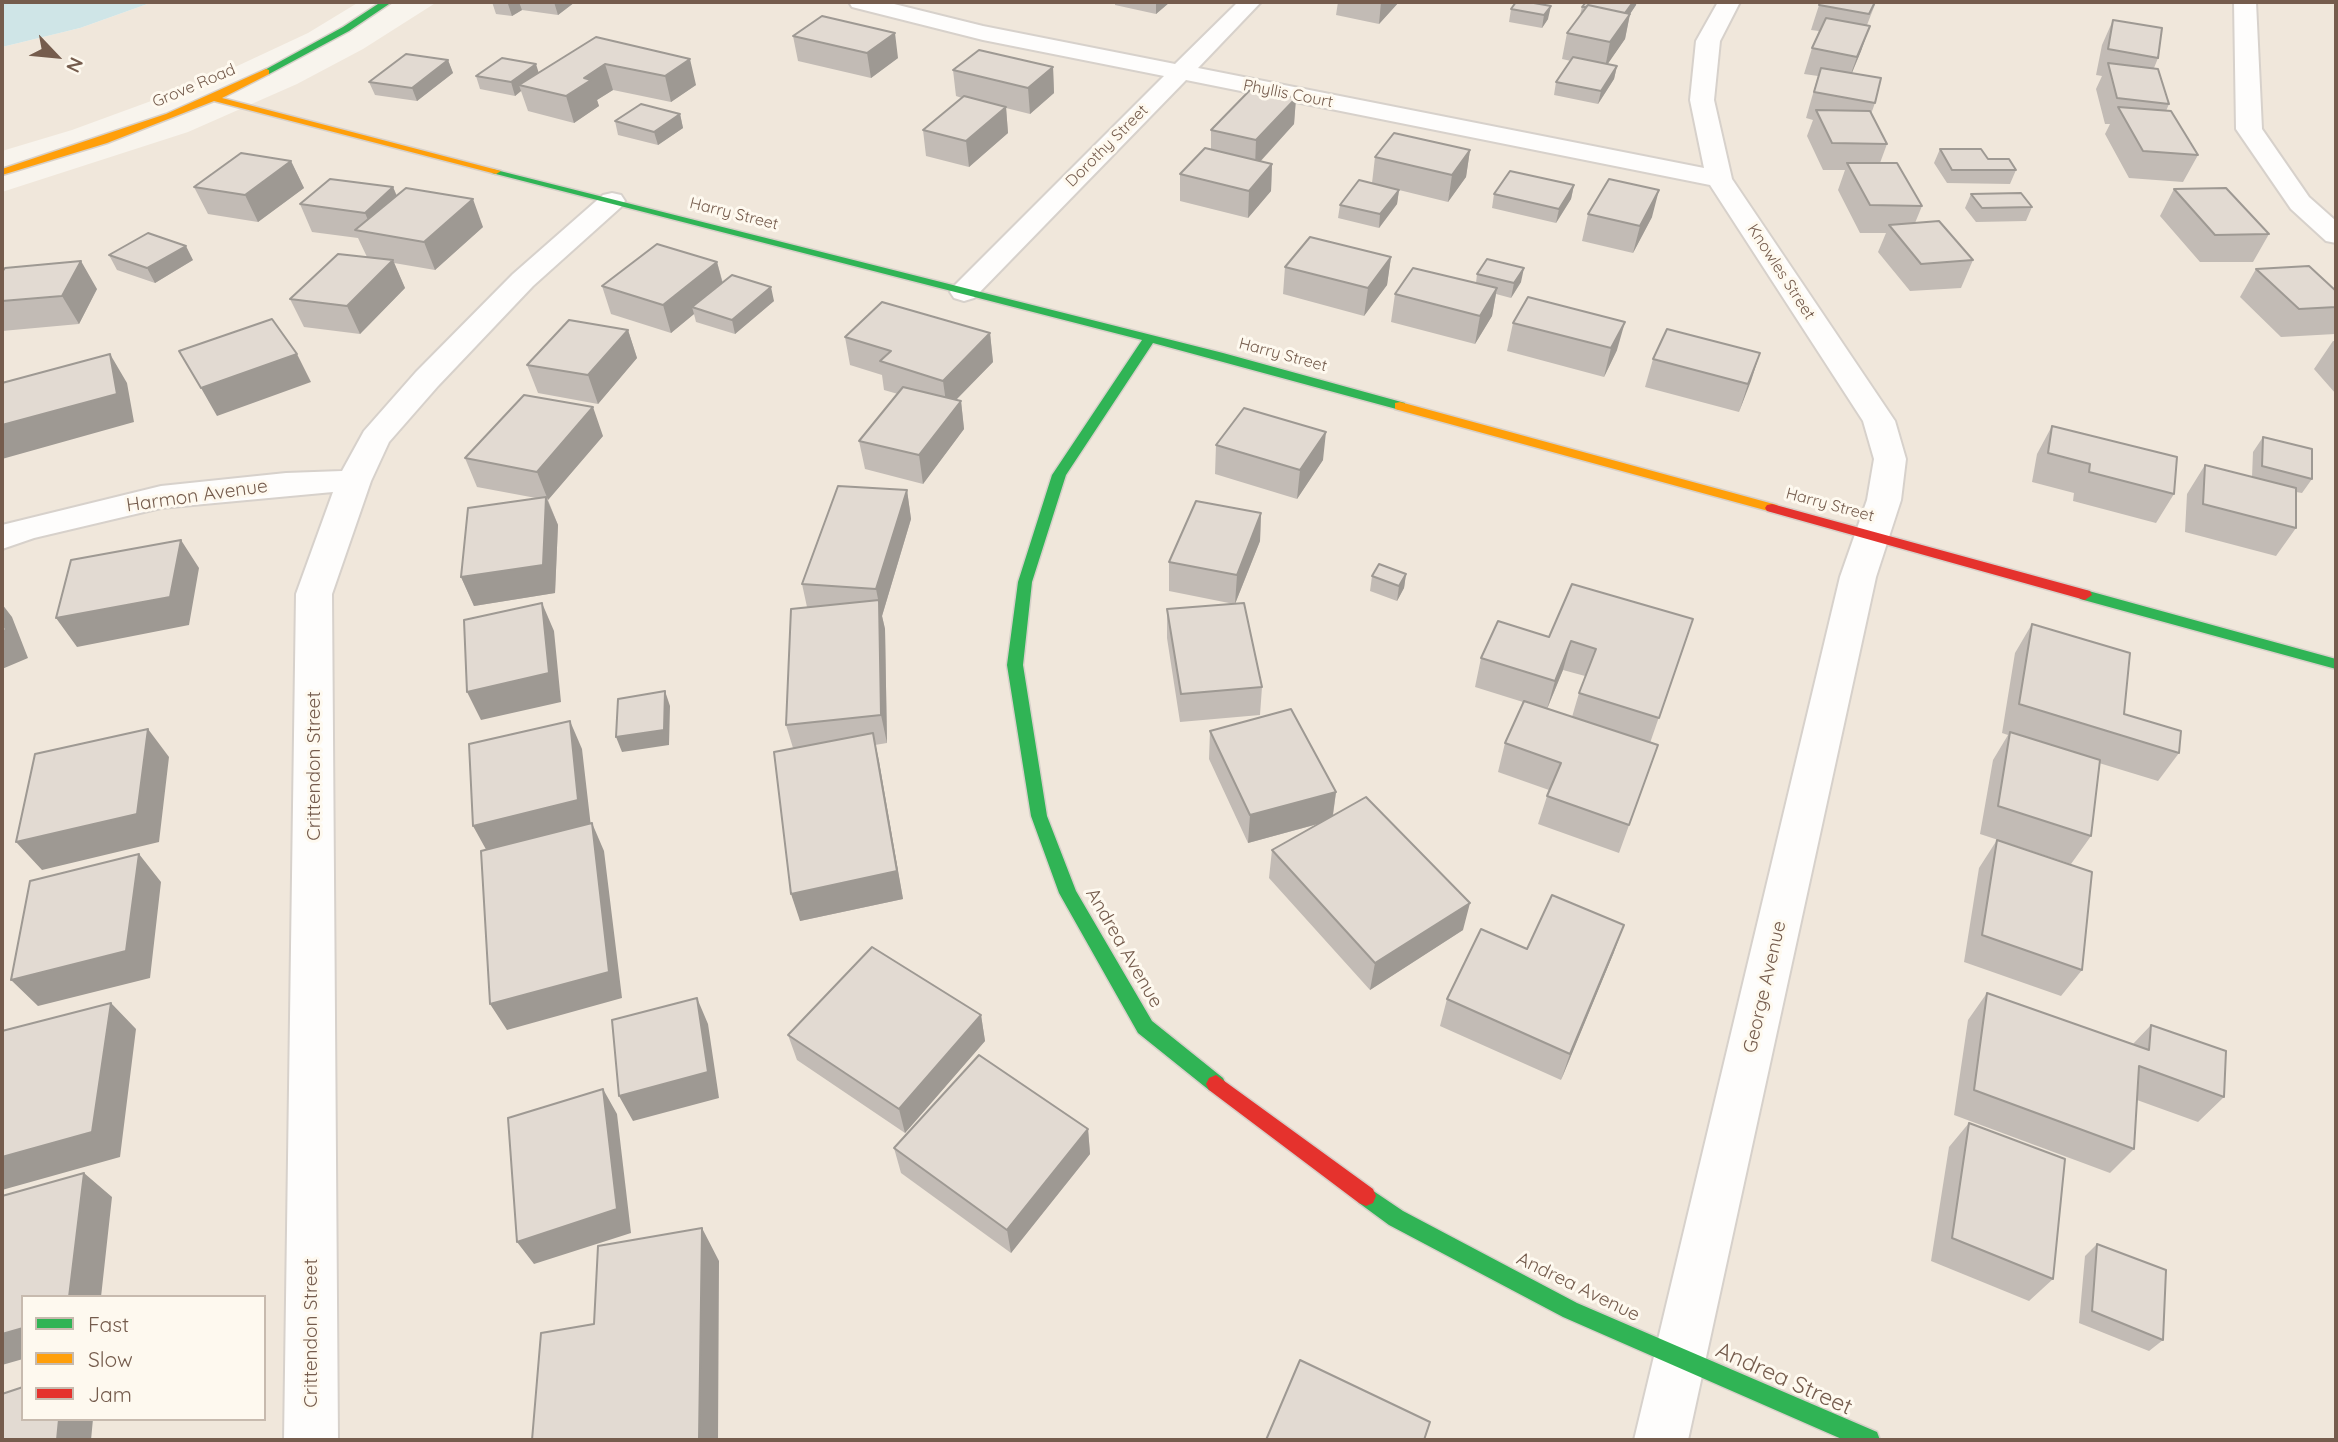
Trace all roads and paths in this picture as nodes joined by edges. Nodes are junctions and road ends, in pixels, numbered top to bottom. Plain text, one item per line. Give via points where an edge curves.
1 (387, 2) edge
2 (860, 2) edge
3 (1250, 2) edge
4 (1729, 2) edge
5 (2245, 2) edge
6 (1179, 72) junction
7 (216, 99) junction
8 (2, 172) edge
9 (1718, 179) junction
10 (612, 201) junction
11 (2336, 235) edge
12 (964, 292) junction
13 (1149, 339) junction
14 (354, 481) junction
15 (1872, 534) junction
16 (2, 538) edge
17 (2336, 664) edge
18 (1681, 1359) junction
19 (311, 1440) edge
20 (1661, 1440) edge
21 (1869, 1440) edge

1 - 7 street, Grove Road
2 - 6 street, Phyllis Court via 983,33
3 - 6 street, Dorothy Street
4 - 9 street, Knowles Street via 1708,41 1702,100
5 - 11 street via 2249,129 2300,203
6 - 9 street, Phyllis Court
6 - 12 street, Dorothy Street
7 - 8 street, Grove Road via 85,148
7 - 10 street, Harry Street
9 - 15 street, Knowles Street via 1880,421 1890,458 1884,500
10 - 12 street, Harry Street
10 - 14 street, Crittendon Street via 523,280 427,379 374,438
12 - 13 street, Harry Street
13 - 15 street, Harry Street
13 - 18 street, Andrea Avenue via 1059,475 1025,582 1015,665 1039,816 1068,893 1145,1027 1257,1116 1396,1218 1570,1310
14 - 16 street, Harmon Avenue via 161,497
14 - 19 street, Crittendon Street via 314,594
15 - 17 street, Harry Street
15 - 18 street, George Avenue via 1858,577
18 - 20 street, George Avenue
18 - 21 street, Andrea Street

